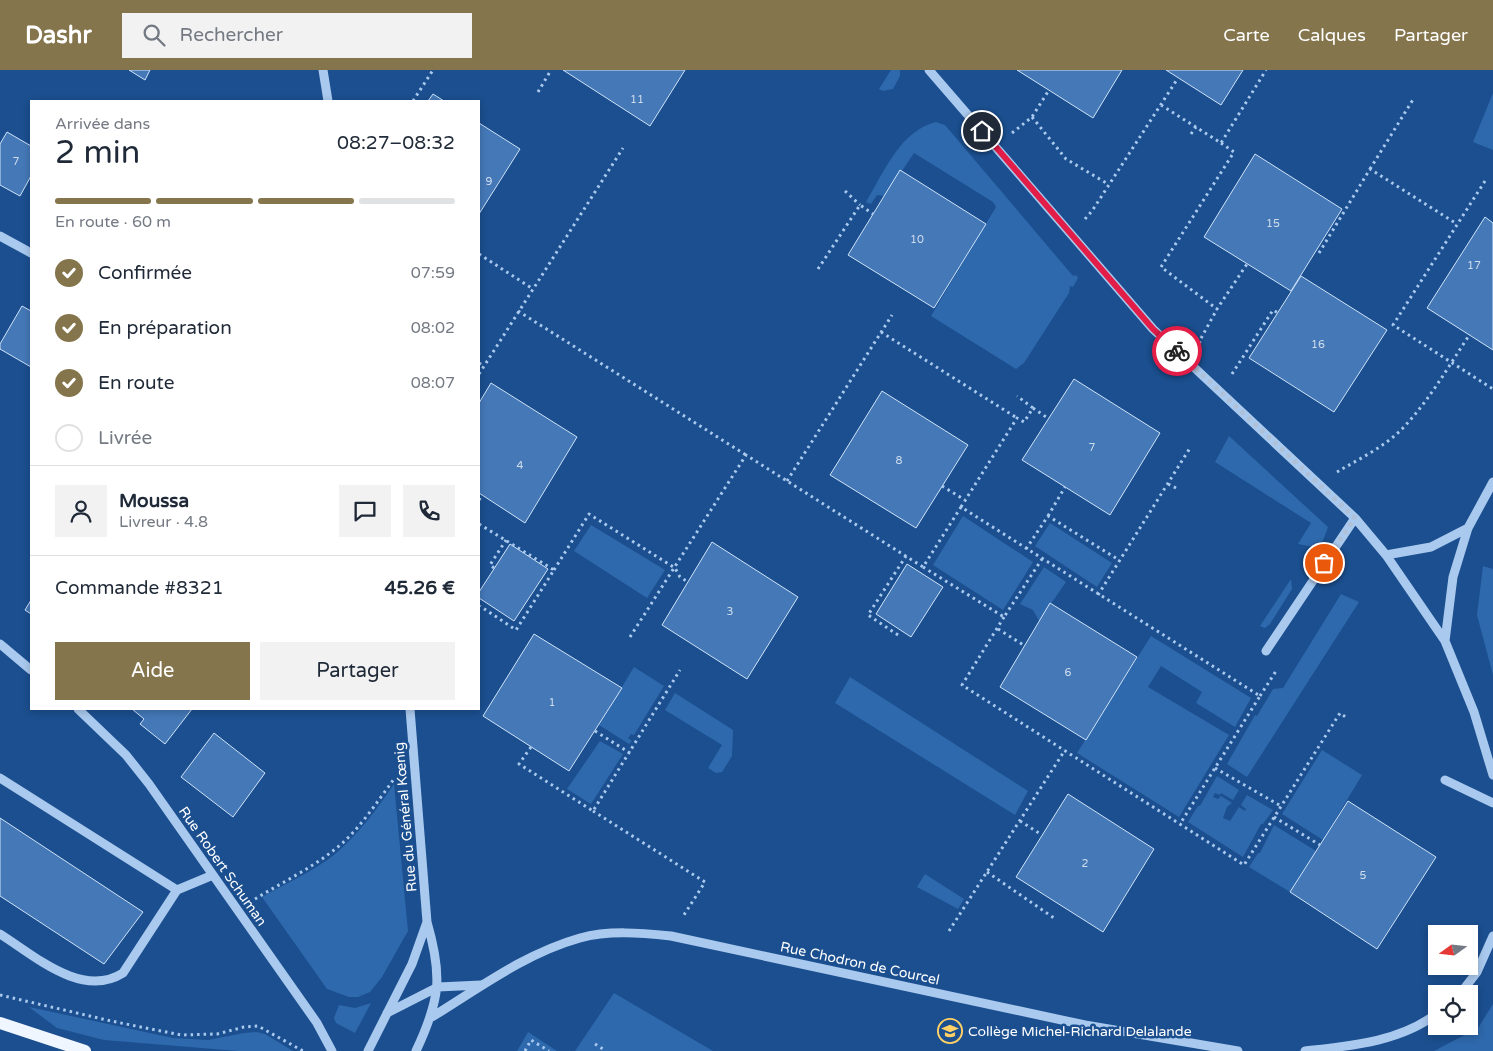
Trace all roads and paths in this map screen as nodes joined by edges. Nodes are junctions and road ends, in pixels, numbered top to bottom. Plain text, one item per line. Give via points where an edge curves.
1 (323, 70) edge
2 (433, 70) edge
3 (551, 70) edge
4 (929, 70) edge
5 (1266, 70) edge
6 (1178, 78) dead end
7 (1048, 90) dead end
8 (538, 92) dead end
9 (1414, 98) dead end
10 (328, 100) edge
11 (414, 100) edge
12 (1161, 105) junction
13 (1032, 116) junction
14 (1020, 127) dead end
15 (1196, 127) junction
16 (1192, 134) dead end
17 (1221, 143) junction
18 (623, 148) dead end
19 (1370, 170) junction
20 (1485, 181) dead end
21 (1108, 184) junction
22 (845, 191) dead end
23 (860, 206) junction
24 (873, 214) dead end
25 (1457, 224) junction
26 (1072, 233) junction
27 (0, 236) edge
28 (30, 252) edge
29 (1319, 253) dead end
30 (480, 255) edge
31 (1247, 264) dead end
32 (818, 269) dead end
33 (533, 289) junction
34 (1217, 309) junction
35 (518, 311) junction
36 (1278, 313) dead end
37 (892, 315) dead end
38 (881, 332) junction
39 (1470, 334) dead end
40 (1206, 348) dead end
41 (1452, 362) junction
42 (480, 364) edge
43 (484, 366) junction
44 (1227, 366) dead end
45 (480, 372) edge
46 (1234, 372) junction
47 (1493, 389) edge
48 (1220, 392) junction
49 (1017, 396) dead end
50 (1033, 408) junction
51 (1017, 418) junction
52 (1049, 419) dead end
53 (1190, 448) dead end
54 (746, 455) junction
55 (787, 481) junction
56 (1493, 482) edge
57 (1318, 483) junction
58 (1168, 484) junction
59 (942, 486) dead end
60 (1066, 487) dead end
61 (1176, 488) dead end
62 (482, 495) dead end
63 (480, 498) edge
64 (965, 500) junction
65 (961, 507) junction
66 (1048, 516) junction
67 (1355, 518) junction
68 (480, 525) edge
69 (1468, 528) junction
70 (506, 540) junction
71 (1026, 549) junction
72 (1386, 555) junction
73 (906, 556) junction
74 (1042, 559) junction
75 (1119, 560) junction
76 (923, 566) junction
77 (494, 568) dead end
78 (675, 568) junction
79 (554, 570) junction
80 (688, 582) dead end
81 (1098, 595) junction
82 (480, 606) edge
83 (1004, 617) junction
84 (997, 629) junction
85 (898, 635) dead end
86 (630, 637) dead end
87 (1445, 641) junction
88 (0, 644) edge
89 (1025, 646) dead end
90 (1266, 651) dead end
91 (30, 669) edge
92 (680, 670) dead end
93 (79, 710) edge
94 (410, 710) edge
95 (1347, 718) dead end
96 (595, 731) dead end
97 (530, 747) dead end
98 (1065, 750) junction
99 (414, 752) junction
100 (630, 753) junction
101 (1215, 768) junction
102 (1493, 775) edge
103 (0, 778) edge
104 (1445, 780) dead end
105 (1493, 803) edge
106 (1281, 806) junction
107 (593, 812) junction
108 (1274, 817) junction
109 (1020, 821) junction
110 (1180, 824) junction
111 (1042, 835) dead end
112 (1320, 845) dead end
113 (987, 872) junction
114 (213, 875) junction
115 (177, 890) junction
116 (237, 910) junction
117 (686, 912) dead end
118 (1054, 918) dead end
119 (427, 922) junction
120 (949, 931) dead end
121 (0, 934) edge
122 (1493, 936) edge
123 (484, 985) junction
124 (1467, 985) edge
125 (438, 987) junction
126 (0, 995) edge
127 (387, 1013) junction
128 (432, 1017) junction
129 (1428, 1019) edge
130 (0, 1023) edge
131 (595, 1044) dead end
132 (1190, 1047) edge
133 (85, 1051) edge
134 (303, 1051) edge
135 (332, 1051) edge
136 (368, 1051) edge
137 (416, 1051) edge
138 (525, 1051) edge
139 (549, 1051) edge
140 (606, 1051) edge
141 (1238, 1051) edge
142 (1304, 1051) edge

1 - 10 street
2 - 11 path
3 - 8 path
4 - 26 street
5 - 17 path
6 - 12 path
7 - 13 path
9 - 19 path
12 - 15 path
12 - 21 path
13 - 14 path
13 - 21 path via 1066,159
15 - 16 path
15 - 17 path
17 - 34 path via 1234,152 1161,267
18 - 33 path
19 - 25 path
19 - 29 path
20 - 25 path
21 - 26 path via 1092,211
22 - 23 path
23 - 24 path
23 - 32 path
25 - 41 path via 1393,325
26 - 48 street via 1153,329
27 - 28 street
30 - 33 path
31 - 34 path
33 - 35 path
34 - 40 path via 1200,342
35 - 43 path
35 - 54 path
36 - 46 path via 1273,310
37 - 38 path
38 - 51 path
38 - 55 path
39 - 41 path
41 - 47 path
41 - 57 path via 1433,392 1401,430 1375,450
42 - 43 path
43 - 45 path
44 - 46 path
46 - 48 path
48 - 57 street
49 - 50 path
50 - 51 path via 1024,422
50 - 52 path
51 - 64 path
53 - 58 path
54 - 55 path
54 - 78 path
55 - 73 path
56 - 69 street
57 - 67 street
58 - 61 path
58 - 75 path
59 - 64 path
60 - 66 path
62 - 63 path
64 - 65 path
65 - 71 path
65 - 76 path
66 - 71 path
66 - 75 path
67 - 72 street
67 - 90 street
68 - 70 path
69 - 72 street via 1431,547
69 - 87 street via 1453,577
70 - 77 path via 490,565
70 - 79 path
71 - 74 path
72 - 87 street
73 - 76 path
73 - 85 path via 868,615
74 - 81 path
74 - 83 path
75 - 81 path
76 - 83 path
78 - 79 path via 589,514
78 - 80 path via 680,578
78 - 86 path
79 - 82 path via 516,630
81 - 101 path via 1260,696
83 - 84 path
84 - 89 path
84 - 98 path via 962,685
87 - 102 street via 1474,712
88 - 91 street
92 - 100 path
93 - 114 street, Rue Robert Schuman via 126,754
94 - 99 street, Rue du Général Kœnig
95 - 106 path via 1340,713
96 - 100 path
97 - 107 path via 519,764
98 - 109 path
98 - 110 path
99 - 116 path via 336,849
99 - 119 street, Rue du Général Kœnig
100 - 107 path
101 - 106 path
101 - 110 path
103 - 115 street
104 - 105 street
106 - 108 path
107 - 117 path via 705,882
108 - 110 path via 1244,865
108 - 112 path
109 - 111 path
109 - 113 path
113 - 118 path
113 - 120 path
114 - 115 street
114 - 116 street, Rue Robert Schuman
115 - 121 street via 123,973 111,981 78,980
116 - 135 street, Rue Robert Schuman via 317,1023
119 - 125 street, Rue du Général Kœnig via 437,955
119 - 127 street, Rue du Général Kœnig via 412,964
122 - 124 street via 1477,972
123 - 125 street, Rue Chodron de Courcel
123 - 128 street, Rue Chodron de Courcel
123 - 132 street, Rue Chodron de Courcel via 533,956 581,938 630,932
125 - 127 street, Rue Chodron de Courcel
125 - 128 street, Rue du Général Kœnig
126 - 134 path via 181,1035 217,1034 258,1026
127 - 136 street, Rue du Général Kœnig
128 - 137 street, Rue du Général Kœnig
129 - 142 street via 1408,1031 1358,1045
130 - 133 main road
131 - 140 path
132 - 141 street, Rue Chodron de Courcel
138 - 139 path via 531,1040

